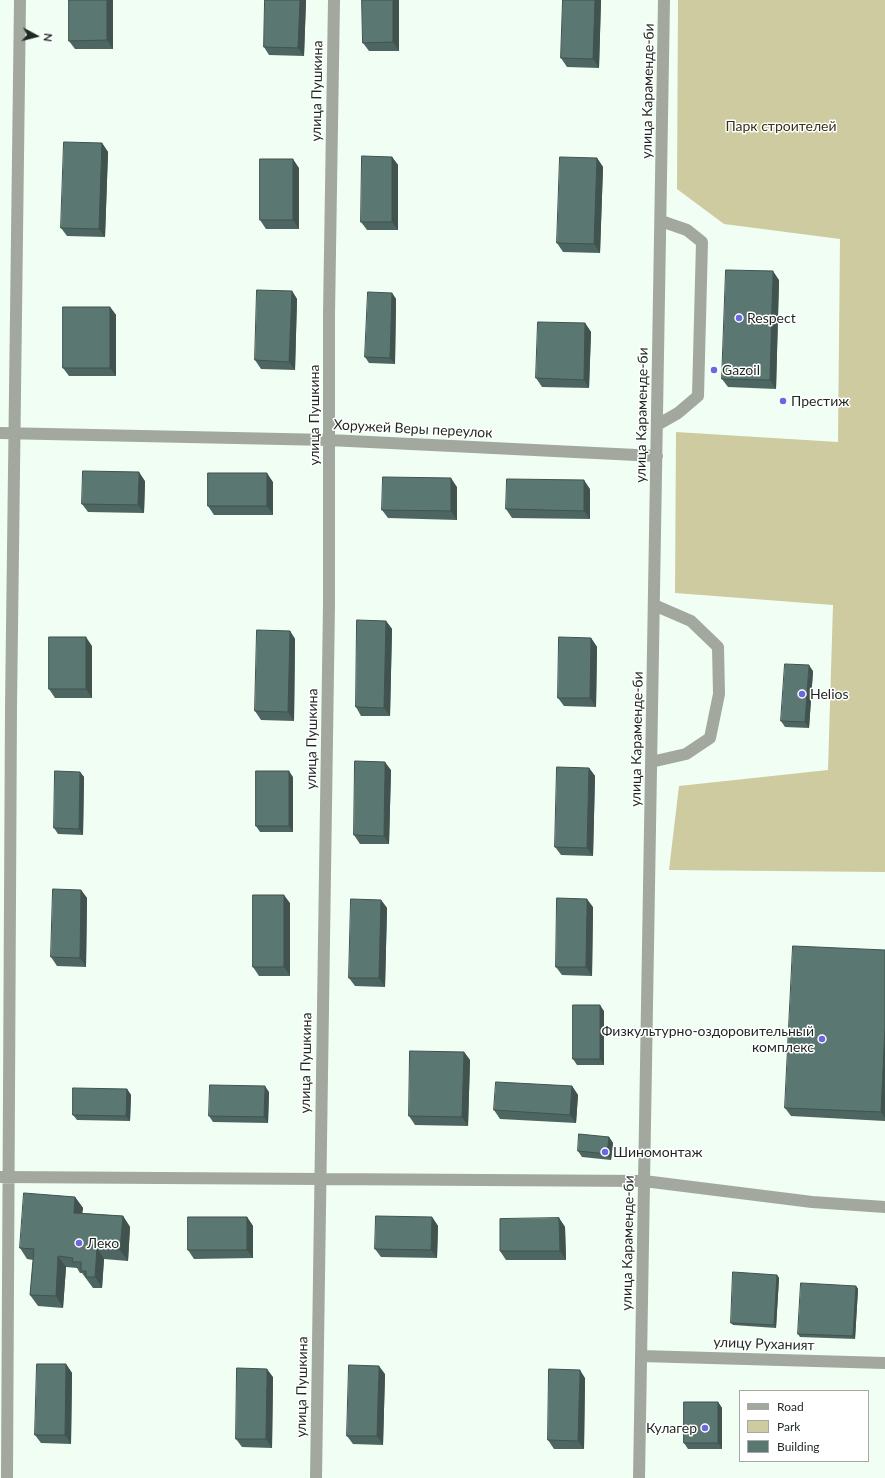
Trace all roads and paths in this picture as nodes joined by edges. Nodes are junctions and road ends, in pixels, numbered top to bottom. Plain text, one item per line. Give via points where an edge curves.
1 (20, 0) edge
2 (334, 0) edge
3 (664, 0) edge
4 (661, 220) junction
5 (657, 424) junction
6 (0, 433) edge
7 (15, 433) junction
8 (329, 440) junction
9 (657, 456) junction
10 (654, 604) junction
11 (651, 762) junction
12 (5, 1177) edge
13 (320, 1180) junction
14 (644, 1181) junction
15 (885, 1207) edge
16 (641, 1356) junction
17 (885, 1363) edge
18 (7, 1478) edge
19 (316, 1478) edge
20 (639, 1478) edge

1 - 7 street
2 - 8 street, улица Пушкина
3 - 4 street, улица Караменде-би
4 - 5 street, улица Караменде-би
4 - 5 street via 687,230 702,242 698,396 678,413
5 - 9 street, улица Караменде-би
6 - 7 street, Хоружей Веры переулок
7 - 8 street, Хоружей Веры переулок
7 - 12 street
8 - 9 street, Хоружей Веры переулок
8 - 13 street, улица Пушкина
9 - 10 street, улица Караменде-би
10 - 11 street, улица Караменде-би
10 - 11 street via 690,621 718,647 719,694 710,738 686,754
11 - 14 street, улица Караменде-би
12 - 13 street
12 - 18 street
13 - 14 street
13 - 19 street, улица Пушкина
14 - 15 street via 812,1202
14 - 16 street, улица Караменде-би
16 - 17 street, улицу Руханият
16 - 20 street, улица Караменде-би

